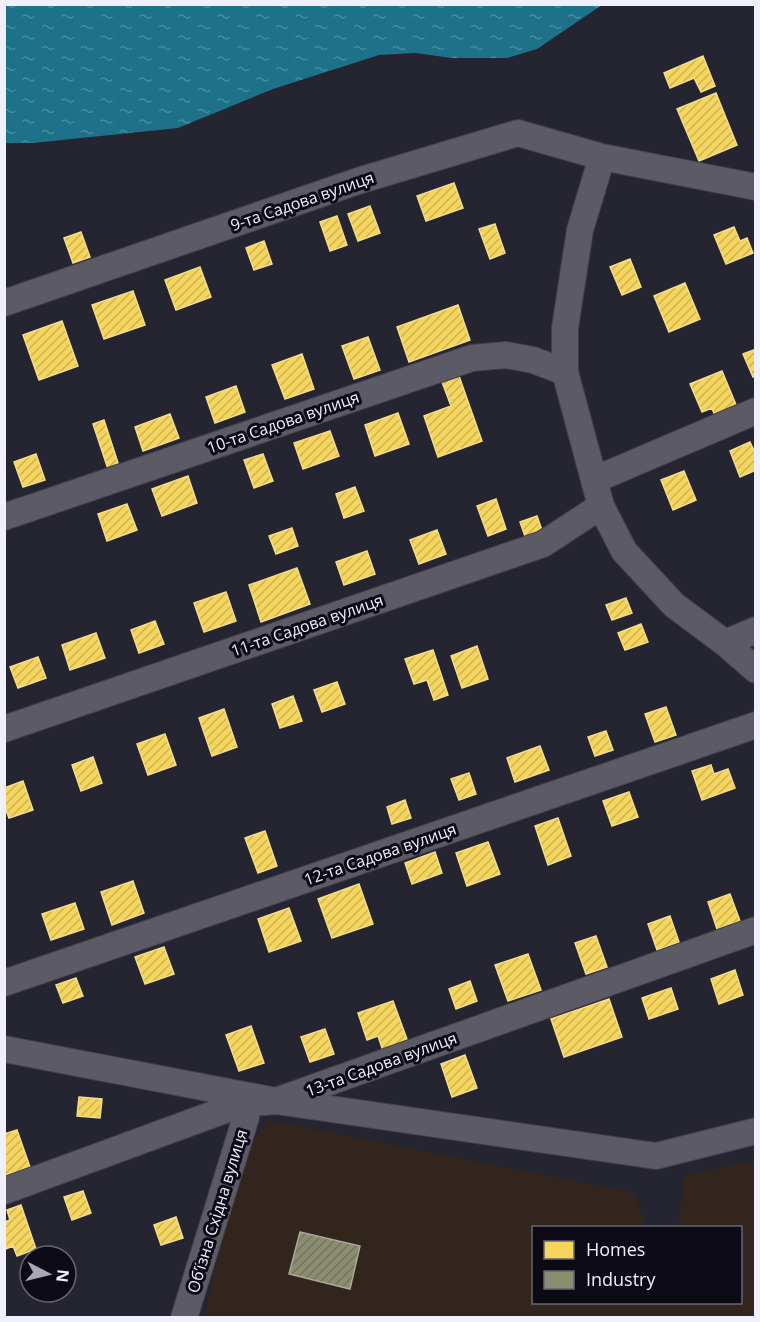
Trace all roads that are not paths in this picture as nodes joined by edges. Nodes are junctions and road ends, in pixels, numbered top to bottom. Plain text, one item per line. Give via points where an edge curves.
1 (602, 157) junction
2 (756, 187) edge
3 (4, 303) edge
4 (565, 372) junction
5 (756, 411) edge
6 (594, 480) junction
7 (601, 506) junction
8 (4, 517) edge
9 (756, 630) edge
10 (725, 643) junction
11 (756, 670) edge
12 (756, 725) edge
13 (4, 729) edge
14 (756, 930) edge
15 (4, 983) edge
16 (4, 1049) edge
17 (276, 1101) junction
18 (241, 1104) junction
19 (756, 1131) edge
20 (4, 1191) edge
21 (184, 1317) edge

1 - 2 street, 9-та Садова вулиця
1 - 3 street, 9-та Садова вулиця via 518,133 358,180
1 - 4 street via 580,230 565,328
4 - 6 street
4 - 8 street, 10-та Садова вулиця via 506,355 472,358
5 - 6 street
6 - 7 street
7 - 10 street via 624,551 674,605
7 - 13 street, 11-та Садова вулиця via 543,544
9 - 10 street
10 - 11 street
12 - 15 street, 12-та Садова вулиця
14 - 17 street, 13-та Садова вулиця
16 - 17 street
17 - 18 street, 13-та Садова вулиця
17 - 19 street via 656,1156
18 - 20 street, 13-та Садова вулиця
18 - 21 street, Обʼїзна Східна вулиця via 246,1118

